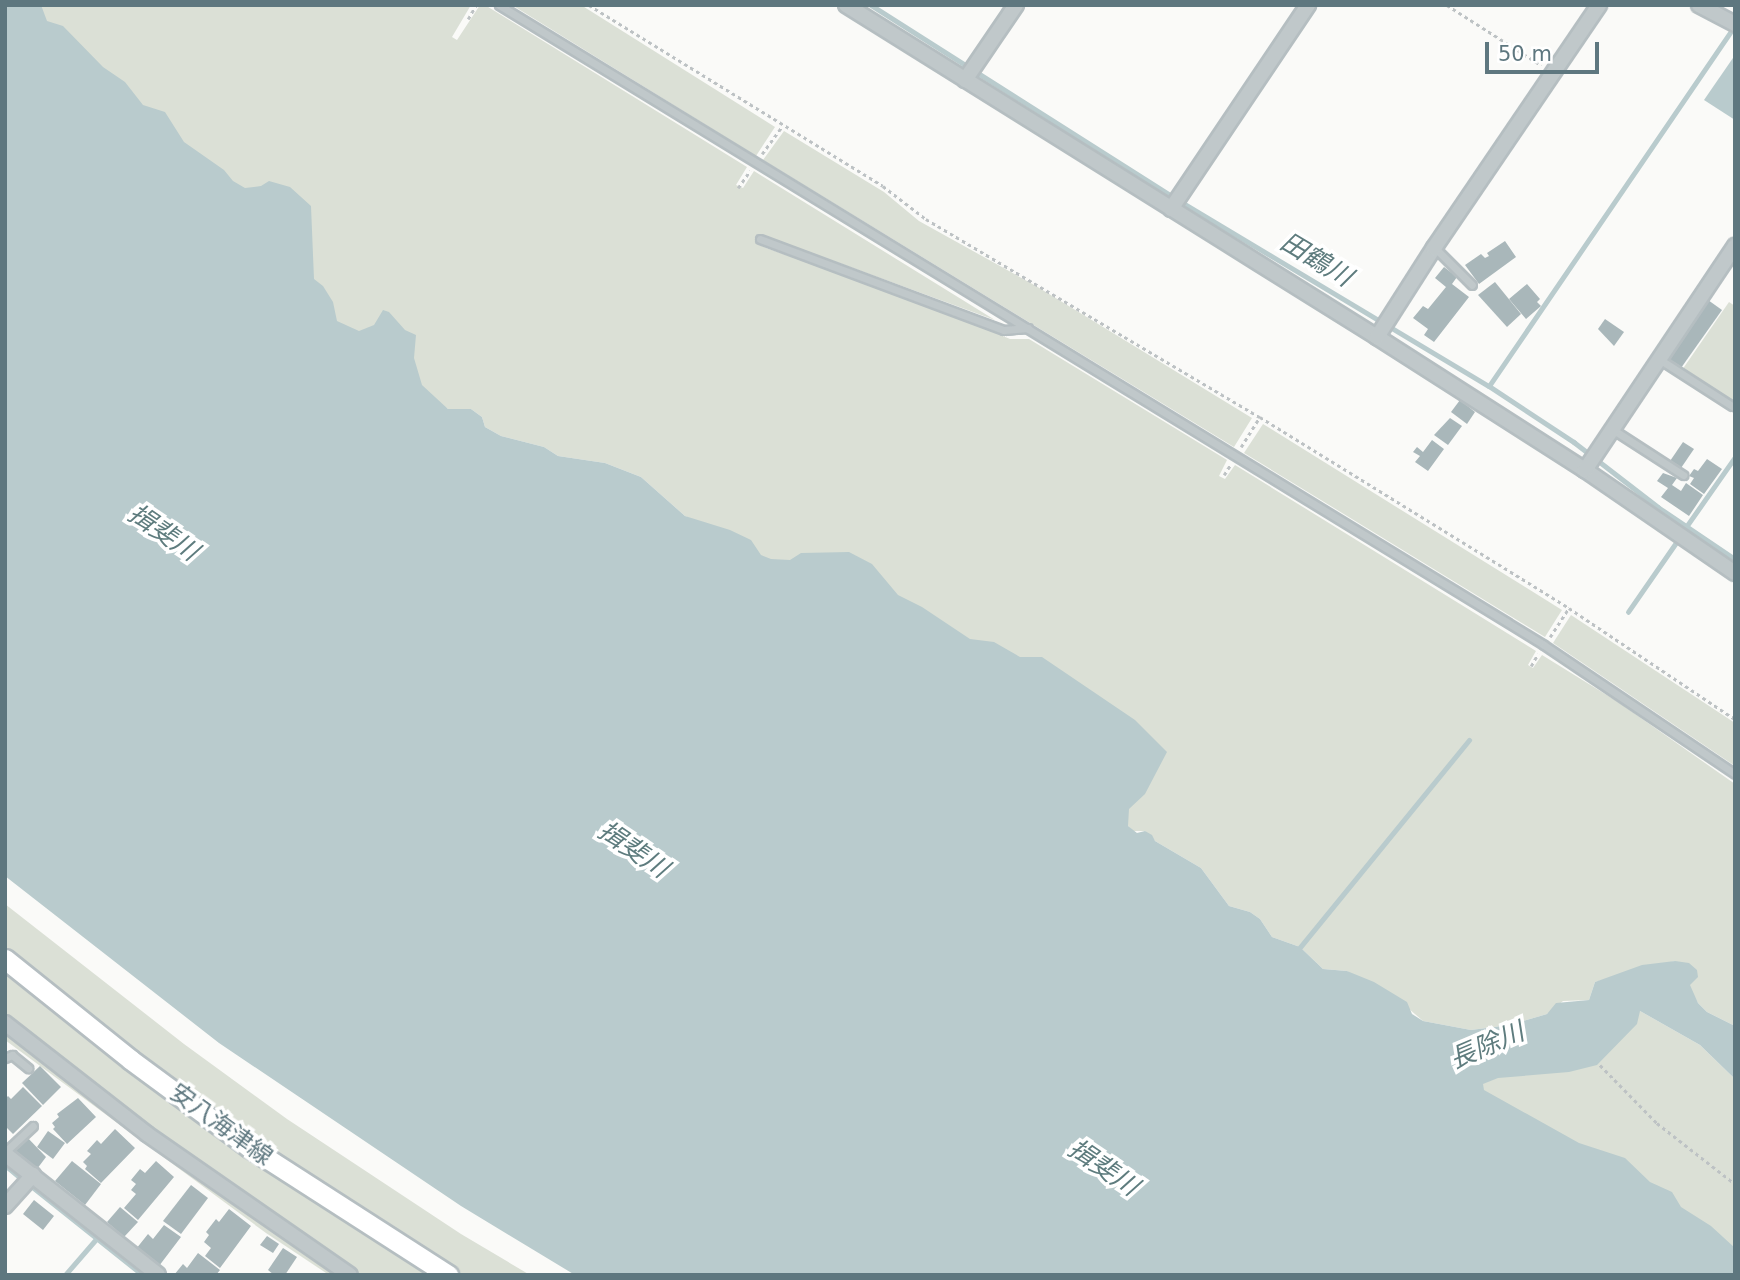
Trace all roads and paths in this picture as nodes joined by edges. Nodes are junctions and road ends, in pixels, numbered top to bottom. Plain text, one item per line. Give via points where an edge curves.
1 (476, 5) edge
2 (499, 5) edge
3 (589, 5) edge
4 (846, 5) edge
5 (1016, 5) edge
6 (1308, 5) edge
7 (1447, 5) edge
8 (1599, 5) edge
9 (1699, 5) edge
10 (468, 19) dead end
11 (1735, 24) edge
12 (1553, 73) junction
13 (966, 79) junction
14 (1172, 207) junction
15 (760, 239) dead end
16 (1735, 246) edge
17 (1434, 247) junction
18 (1472, 285) dead end
19 (1029, 328) junction
20 (1378, 335) junction
21 (1659, 359) junction
22 (1732, 406) dead end
23 (1612, 429) junction
24 (1586, 467) junction
25 (1684, 475) dead end
26 (1735, 573) edge
27 (1735, 719) edge
28 (1735, 774) edge
29 (5, 959) edge
30 (5, 1023) edge
31 (5, 1058) edge
32 (1600, 1065) dead end
33 (28, 1068) dead end
34 (33, 1126) dead end
35 (5, 1153) edge
36 (33, 1175) junction
37 (1735, 1184) edge
38 (5, 1206) edge
39 (158, 1275) edge
40 (350, 1275) edge
41 (448, 1275) edge

1 - 10 path
2 - 19 lane
3 - 27 path via 883,186 926,219 1260,416 1569,608
4 - 13 street
5 - 13 street
6 - 14 street
7 - 12 path
8 - 12 street
9 - 11 street
12 - 17 street
13 - 14 street
14 - 20 street
15 - 19 lane via 1004,330
16 - 21 street
17 - 18 lane
17 - 20 street
19 - 28 lane via 1544,645
20 - 24 street
21 - 22 lane
21 - 23 street
23 - 24 street
23 - 25 lane
24 - 26 street
29 - 41 main road, 安八海津線 via 249,1147
30 - 40 street via 147,1134
31 - 33 lane via 12,1055
32 - 37 path via 1657,1123
34 - 35 lane
35 - 36 street
36 - 38 street
36 - 39 street

